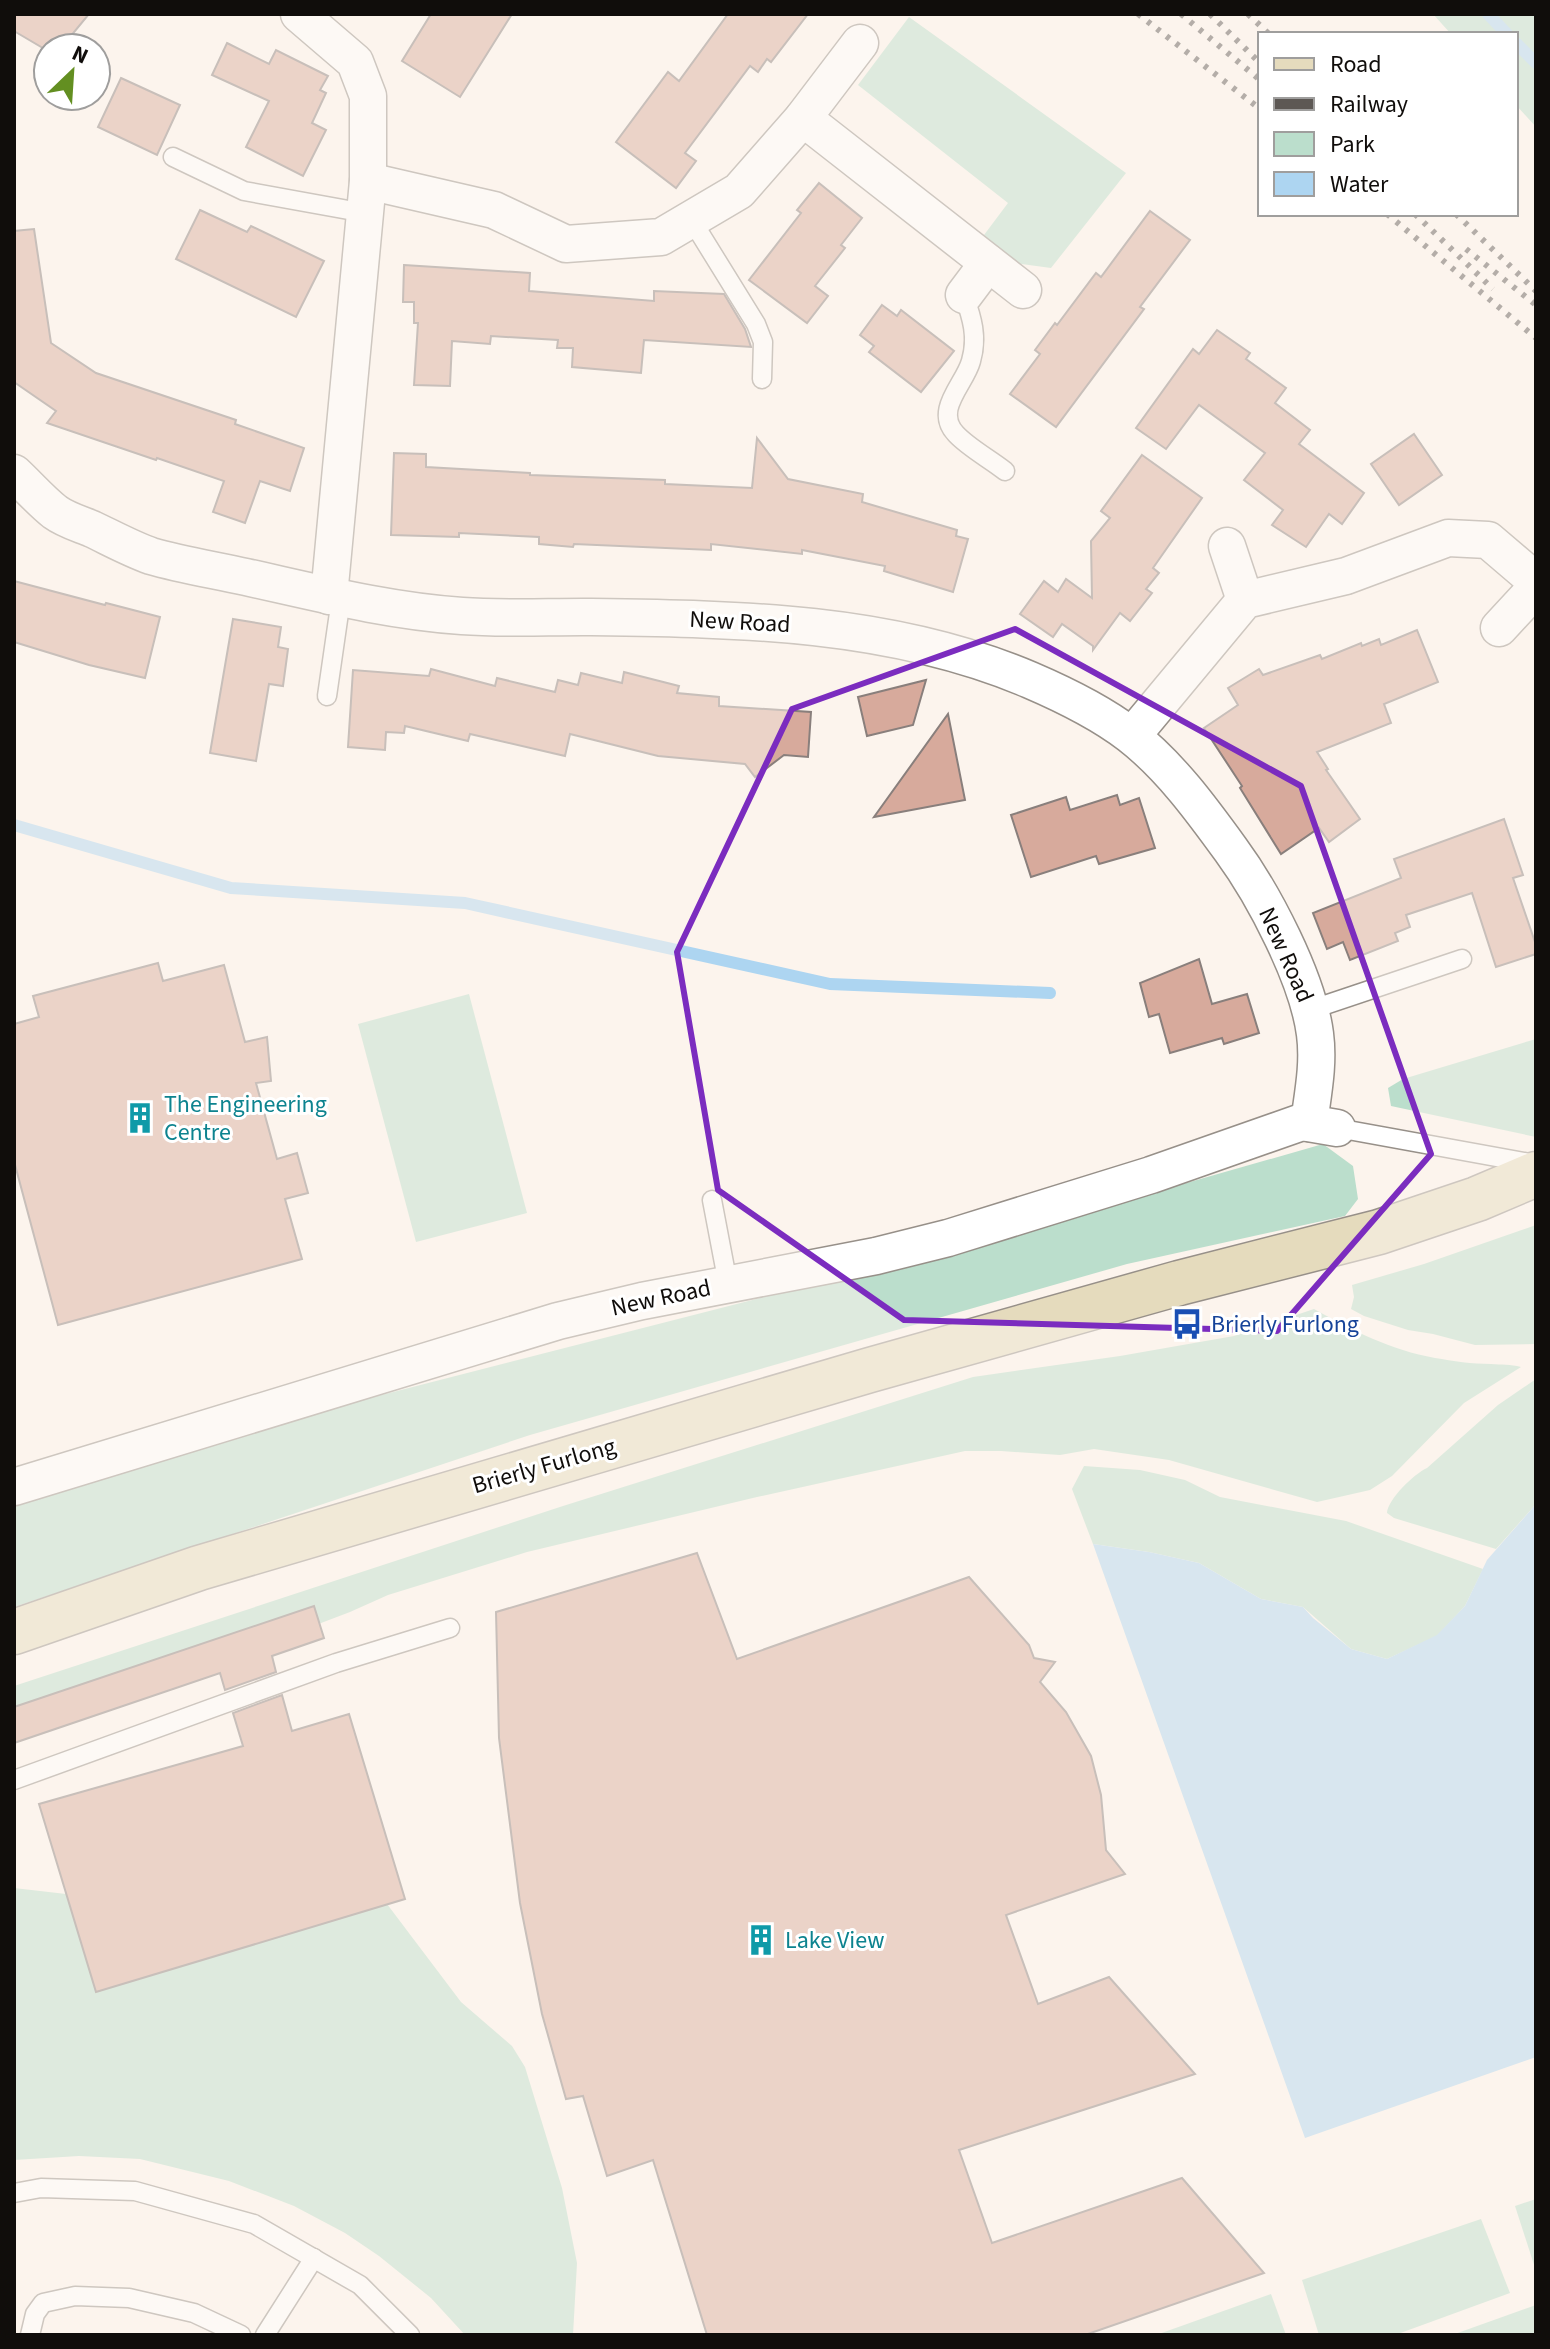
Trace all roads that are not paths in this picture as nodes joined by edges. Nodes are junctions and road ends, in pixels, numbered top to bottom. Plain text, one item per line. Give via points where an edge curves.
1 (303, 15) edge
2 (860, 43) dead end
3 (803, 118) junction
4 (173, 157) dead end
5 (366, 197) junction
6 (691, 219) junction
7 (988, 263) junction
8 (1023, 290) dead end
9 (964, 295) joint
10 (762, 379) dead end
11 (1005, 471) dead end
12 (14, 473) edge
13 (1227, 546) dead end
14 (1536, 581) edge
15 (1536, 588) edge
16 (335, 597) junction
17 (1245, 600) junction
18 (1499, 628) dead end
19 (327, 696) dead end
20 (1132, 736) junction
21 (1462, 959) dead end
22 (1310, 1010) junction
23 (1323, 1125) junction
24 (1536, 1164) edge
25 (1536, 1174) edge
26 (712, 1200) dead end
27 (728, 1284) junction
28 (14, 1487) edge
29 (450, 1628) dead end
30 (14, 1632) edge
31 (14, 1780) edge
32 (14, 2193) edge
33 (314, 2258) junction
34 (30, 2335) edge
35 (241, 2335) edge
36 (265, 2335) edge
37 (410, 2335) edge

1 - 5 street via 355,62 368,96
2 - 3 street
3 - 6 street via 739,191
3 - 7 street
4 - 5 lane via 244,191
5 - 6 street via 494,210 566,244 661,237
5 - 16 street
6 - 10 lane via 756,324 763,342
7 - 8 street
7 - 9 street
9 - 11 lane via 975,328 974,346 948,417 954,432
12 - 16 street, New Road via 58,514 150,555
13 - 17 street
14 - 17 street via 1488,540 1448,538 1346,576
15 - 18 street
16 - 19 lane
16 - 20 street, New Road via 399,611 465,616 737,620 888,637 1004,669 1058,692
17 - 20 street
20 - 22 street, New Road via 1204,812 1239,861 1293,961
21 - 22 lane
22 - 23 street, New Road
23 - 24 lane, New Road
23 - 27 street, New Road via 1302,1122 948,1238
25 - 30 street, Brierly Furlong via 1379,1232 855,1374 199,1568
26 - 27 lane
27 - 28 street, New Road via 558,1321
29 - 31 lane via 336,1663
32 - 33 lane via 41,2188 135,2191 254,2224
33 - 36 lane
33 - 37 lane via 360,2285
34 - 35 lane via 43,2303 75,2296 129,2298 194,2313

